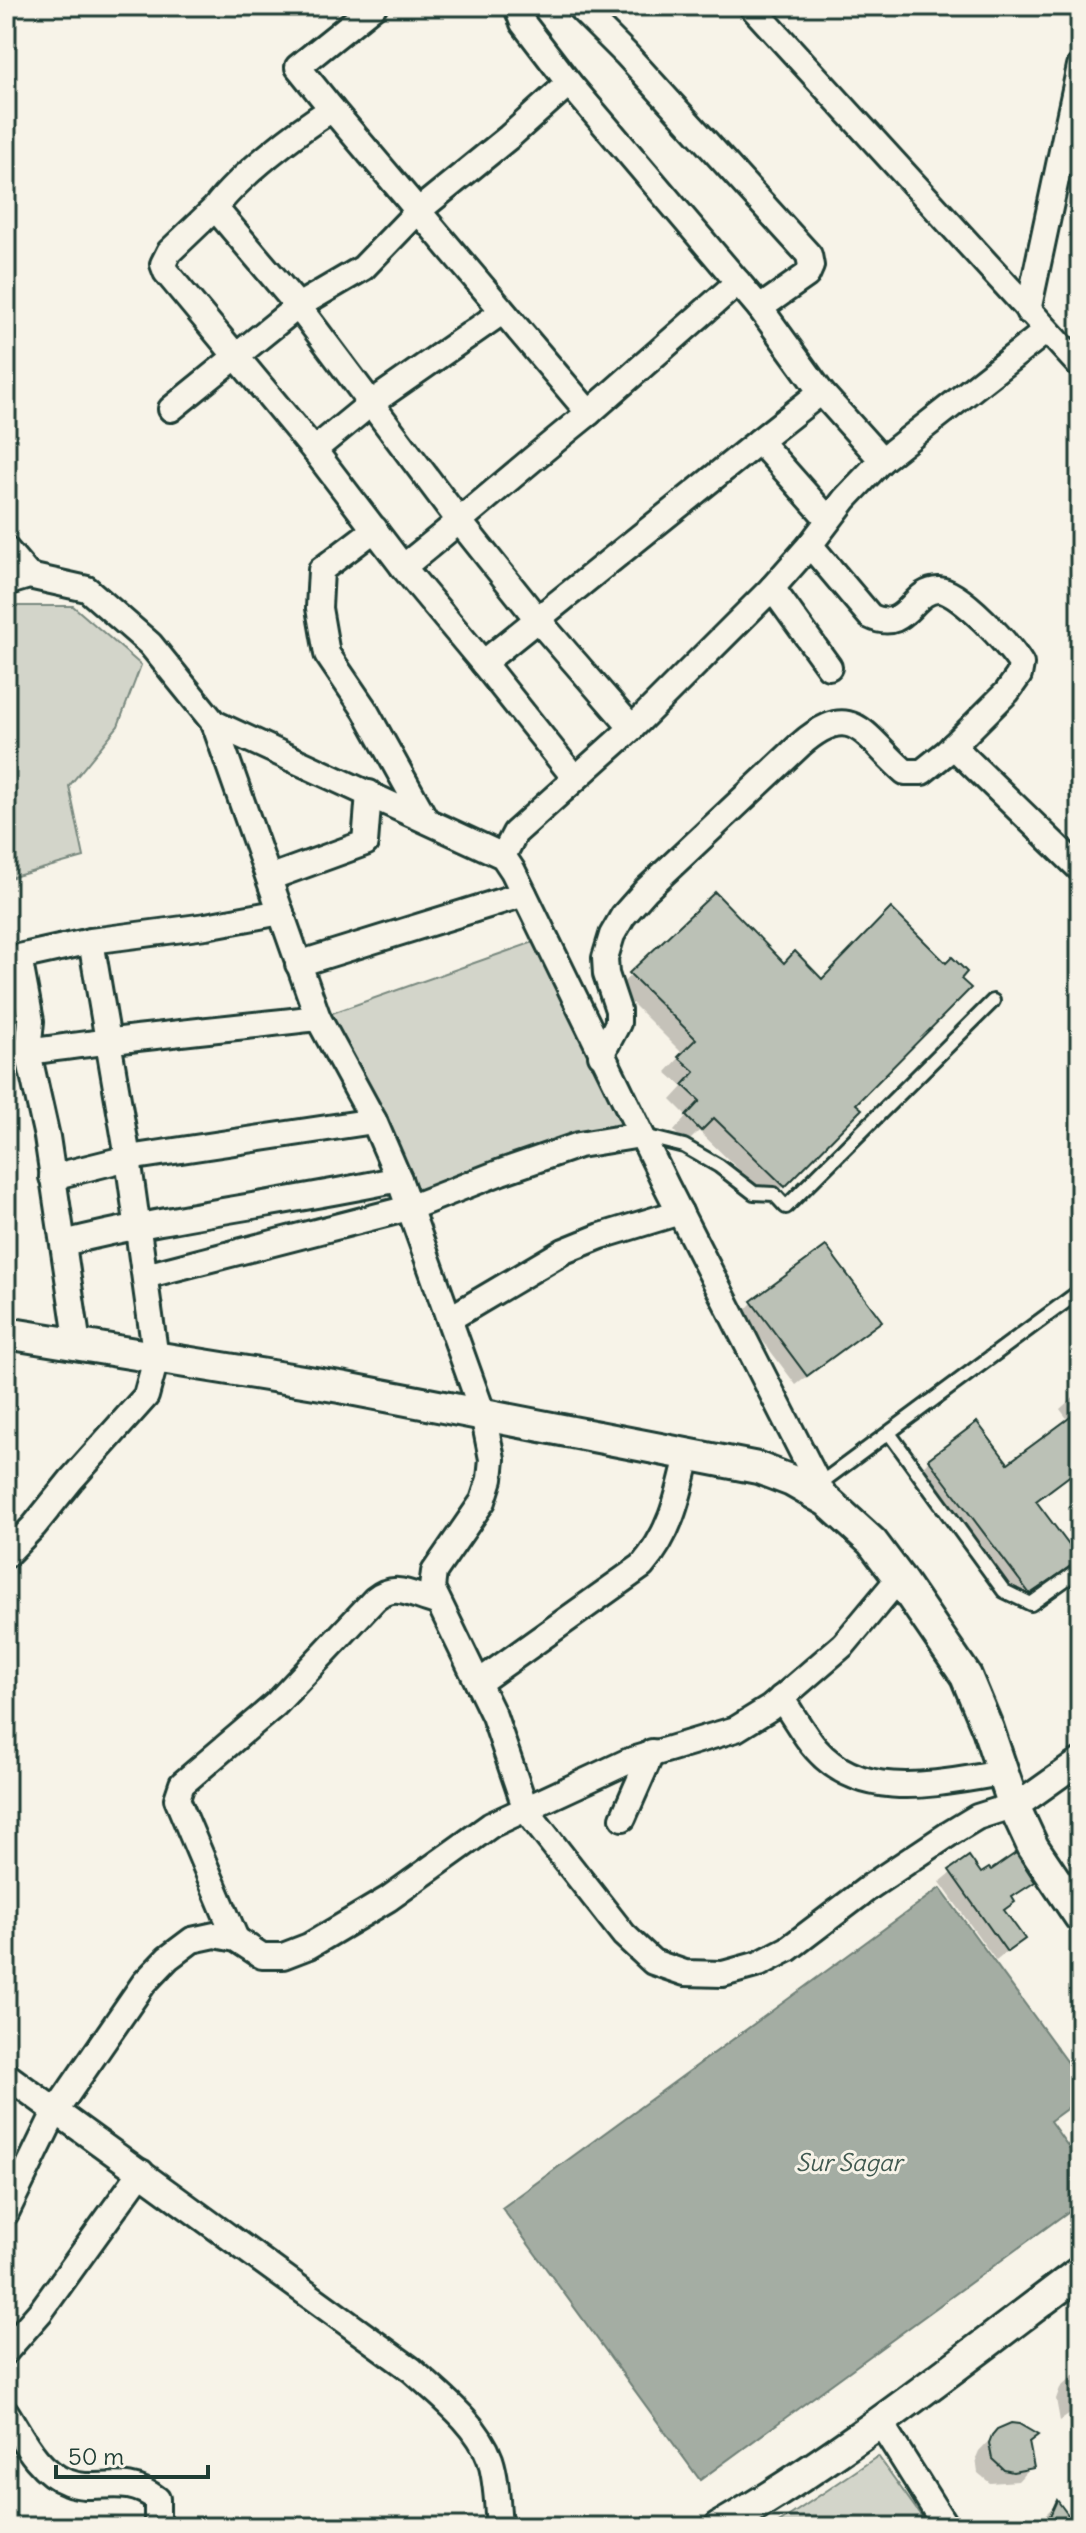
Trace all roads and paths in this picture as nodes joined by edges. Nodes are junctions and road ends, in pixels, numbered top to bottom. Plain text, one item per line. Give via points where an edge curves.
1 (374, 6) edge
2 (520, 6) edge
3 (578, 6) edge
4 (751, 6) edge
5 (1080, 66) edge
6 (569, 83) junction
7 (332, 109) junction
8 (215, 208) junction
9 (418, 211) junction
10 (738, 282) junction
11 (298, 306) junction
12 (760, 308) junction
13 (1028, 311) junction
14 (502, 312) junction
15 (1046, 331) junction
16 (236, 357) junction
17 (1080, 366) edge
18 (821, 392) junction
19 (370, 404) junction
20 (171, 409) dead end
21 (589, 413) junction
22 (759, 441) junction
23 (314, 450) junction
24 (882, 460) junction
25 (828, 519) junction
26 (460, 522) junction
27 (375, 529) junction
28 (810, 545) junction
29 (6, 549) edge
30 (403, 567) junction
31 (17, 579) edge
32 (772, 588) junction
33 (538, 620) junction
34 (483, 663) junction
35 (829, 667) dead end
36 (214, 723) junction
37 (632, 728) junction
38 (953, 746) junction
39 (574, 777) junction
40 (369, 793) junction
41 (426, 820) junction
42 (503, 856) junction
43 (1080, 869) edge
44 (269, 878) junction
45 (524, 894) junction
46 (281, 912) junction
47 (91, 941) junction
48 (12, 958) edge
49 (298, 964) junction
50 (993, 1001) dead end
51 (318, 1018) junction
52 (108, 1041) junction
53 (28, 1052) junction
54 (601, 1055) junction
55 (374, 1121) junction
56 (641, 1135) junction
57 (128, 1158) junction
58 (52, 1177) junction
59 (399, 1179) junction
60 (409, 1208) junction
61 (680, 1212) junction
62 (137, 1224) junction
63 (64, 1243) junction
64 (145, 1276) junction
65 (1080, 1291) edge
66 (449, 1319) junction
67 (6, 1333) edge
68 (78, 1345) junction
69 (156, 1359) junction
70 (483, 1414) junction
71 (889, 1433) junction
72 (688, 1455) junction
73 (822, 1493) junction
74 (6, 1555) edge
75 (1080, 1569) edge
76 (899, 1578) junction
77 (437, 1602) junction
78 (478, 1683) junction
79 (781, 1698) junction
80 (652, 1752) junction
81 (1080, 1761) edge
82 (1003, 1773) junction
83 (1014, 1806) junction
84 (526, 1810) junction
85 (623, 1818) dead end
86 (1080, 1917) edge
87 (236, 1939) junction
88 (6, 2075) edge
89 (55, 2112) junction
90 (141, 2172) junction
91 (6, 2213) edge
92 (1080, 2272) edge
93 (6, 2351) edge
94 (6, 2412) edge
95 (880, 2422) junction
96 (157, 2527) edge
97 (499, 2527) edge
98 (720, 2527) edge
99 (946, 2527) edge

1 - 7 street via 298,67
2 - 6 street via 523,23
3 - 12 street via 809,255 807,275
4 - 13 street
5 - 13 street
6 - 9 street
6 - 10 street
7 - 8 street via 227,191
7 - 9 street
8 - 11 street
8 - 16 street via 163,264
9 - 11 street via 363,268
9 - 14 street
10 - 12 street
10 - 21 street
11 - 16 street
11 - 19 street
12 - 18 street
13 - 15 street
14 - 19 street
14 - 21 street
15 - 17 street
15 - 24 street
16 - 20 street
16 - 23 street
18 - 22 street
18 - 24 street
19 - 23 street
19 - 26 street
21 - 26 street
22 - 25 street
22 - 33 street
23 - 27 street
24 - 25 street
25 - 28 street
26 - 30 street
26 - 33 street
27 - 30 street
27 - 41 street via 321,570 319,608 327,654
28 - 32 street
28 - 38 street via 870,616 892,621 938,590 953,594 1014,652 1021,664 1019,675
29 - 31 street
30 - 34 street
31 - 36 street via 87,589 150,644
32 - 35 street
32 - 37 street
33 - 34 street
33 - 37 street
34 - 39 street
36 - 40 street
36 - 44 street
37 - 39 street
38 - 43 street
38 - 54 street via 913,774 847,722 819,728 623,916 605,958 618,1023
39 - 42 street via 515,833
40 - 41 street
40 - 44 street via 365,843
41 - 42 street
42 - 45 street
44 - 46 street
45 - 49 street
45 - 54 street
46 - 47 street
46 - 49 street
47 - 48 street
47 - 52 street
48 - 53 street via 31,1021
49 - 51 street
50 - 56 lane via 786,1207 774,1194 754,1193 684,1146
51 - 52 street
51 - 55 street
52 - 53 street
52 - 57 street
53 - 58 street
54 - 56 street
55 - 57 street
55 - 59 street
56 - 60 street via 579,1145
56 - 61 street
57 - 58 street
57 - 62 street
58 - 63 street
59 - 60 street
59 - 62 street
60 - 64 street
60 - 66 street
61 - 66 street via 564,1251
61 - 73 street
62 - 63 street
62 - 64 street
63 - 68 street
64 - 69 street
65 - 71 lane
66 - 70 street
67 - 68 street
68 - 69 street
69 - 70 street
69 - 74 street via 146,1396
70 - 72 street
70 - 77 street via 492,1459 490,1479 483,1501 434,1572
71 - 73 lane
71 - 75 lane via 1004,1591 1031,1604
72 - 73 street via 758,1468
72 - 78 street via 673,1516 642,1566
73 - 76 street via 872,1542
76 - 79 street via 844,1644
76 - 82 street via 966,1676
77 - 78 street
77 - 87 street via 387,1590 276,1704 182,1784 177,1799
78 - 84 street
79 - 80 street via 736,1729
79 - 82 street via 816,1750 858,1777 916,1786
80 - 84 street
80 - 85 street
81 - 83 street
82 - 83 street
83 - 84 street via 977,1817 949,1834 788,1949 723,1974 685,1973 653,1962 624,1935
83 - 86 street via 1033,1847
84 - 87 street via 491,1825 388,1899 309,1946 283,1956 262,1956
87 - 89 street via 215,1935 192,1940 168,1958 144,1983
88 - 89 street
89 - 90 street
89 - 91 street
90 - 93 street
90 - 97 street via 412,2370 451,2406 490,2459
92 - 95 street
94 - 96 street via 35,2459 67,2482 144,2489 157,2499
95 - 98 street
95 - 99 street

